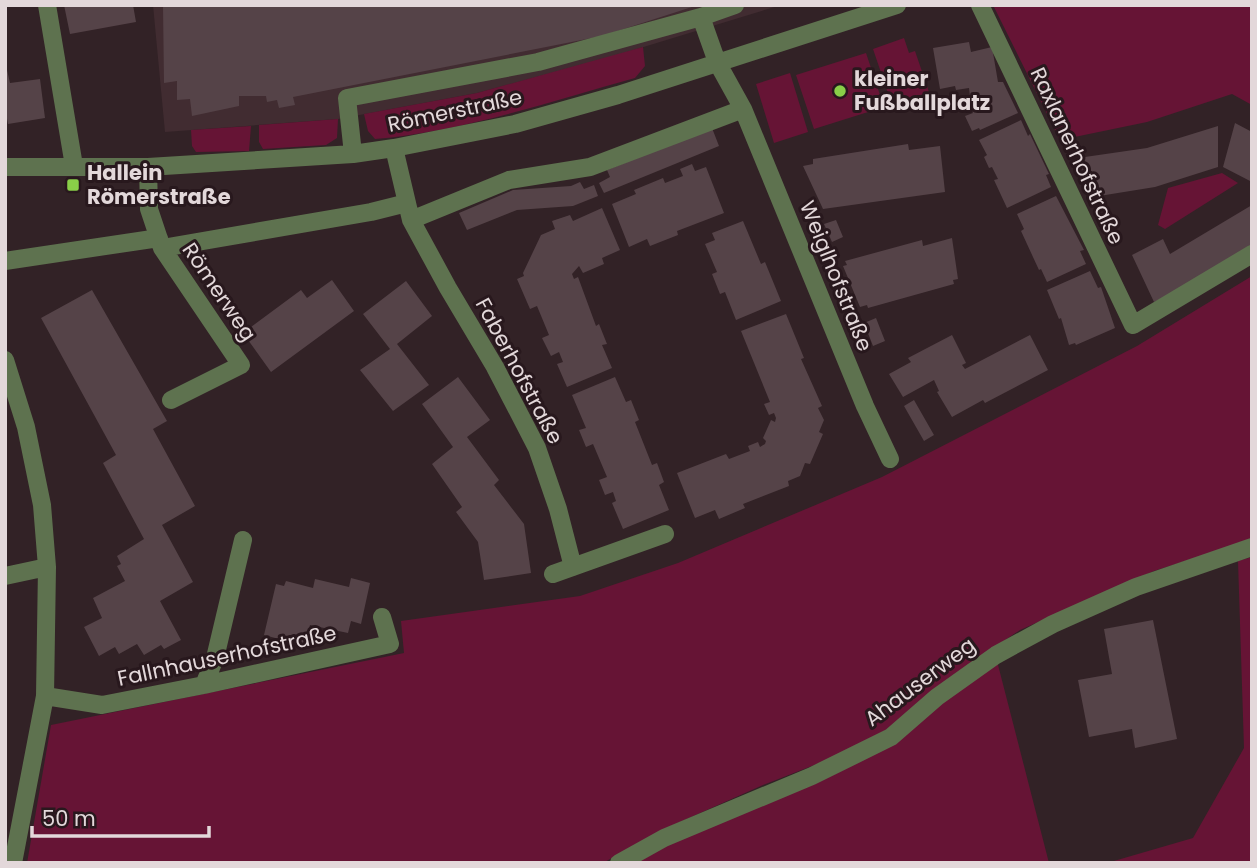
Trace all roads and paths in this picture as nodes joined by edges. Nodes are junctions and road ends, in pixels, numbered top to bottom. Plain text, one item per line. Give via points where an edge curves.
1 (47, 5) edge
2 (735, 5) edge
3 (897, 5) edge
4 (980, 5) edge
5 (701, 17) junction
6 (718, 62) junction
7 (743, 109) junction
8 (394, 148) junction
9 (354, 154) junction
10 (74, 166) junction
11 (5, 167) edge
12 (148, 167) junction
13 (407, 202) junction
14 (411, 220) junction
15 (160, 243) junction
16 (1252, 254) edge
17 (5, 261) edge
18 (5, 360) edge
19 (171, 400) dead end
20 (890, 459) dead end
21 (665, 534) dead end
22 (243, 540) dead end
23 (1252, 547) edge
24 (47, 567) junction
25 (573, 567) junction
26 (553, 574) dead end
27 (5, 576) edge
28 (382, 617) dead end
29 (204, 685) junction
30 (45, 696) junction
31 (13, 863) edge
32 (620, 863) edge

1 - 10 street
2 - 5 street
3 - 6 street, Römerstraße
4 - 16 street, Raxlanerhofstraße via 1133,326
5 - 6 street, Weiglhofstraße
5 - 9 street via 538,62 346,98
6 - 7 street, Weiglhofstraße
6 - 8 street, Römerstraße via 515,124
7 - 14 street via 590,167 509,180
7 - 20 street, Weiglhofstraße
8 - 9 street, Römerstraße
8 - 13 street, Faberhofstraße
9 - 12 street, Römerstraße
10 - 11 street, Römerstraße
10 - 12 street, Römerstraße
12 - 15 street, Römerweg via 149,209
13 - 14 street, Faberhofstraße
13 - 15 street via 371,212
14 - 25 street, Faberhofstraße via 537,448
15 - 17 street
15 - 19 street, Römerweg via 240,365
18 - 24 street via 26,426 42,505
21 - 25 street
22 - 29 street via 215,658
23 - 32 street, Ahauserweg via 1136,587 1053,624 996,655 891,737 812,776 664,838
24 - 27 street
24 - 30 street
25 - 26 street
28 - 29 street, Fallnhauserhofstraße via 390,644
29 - 30 street, Fallnhauserhofstraße via 102,705
30 - 31 street

